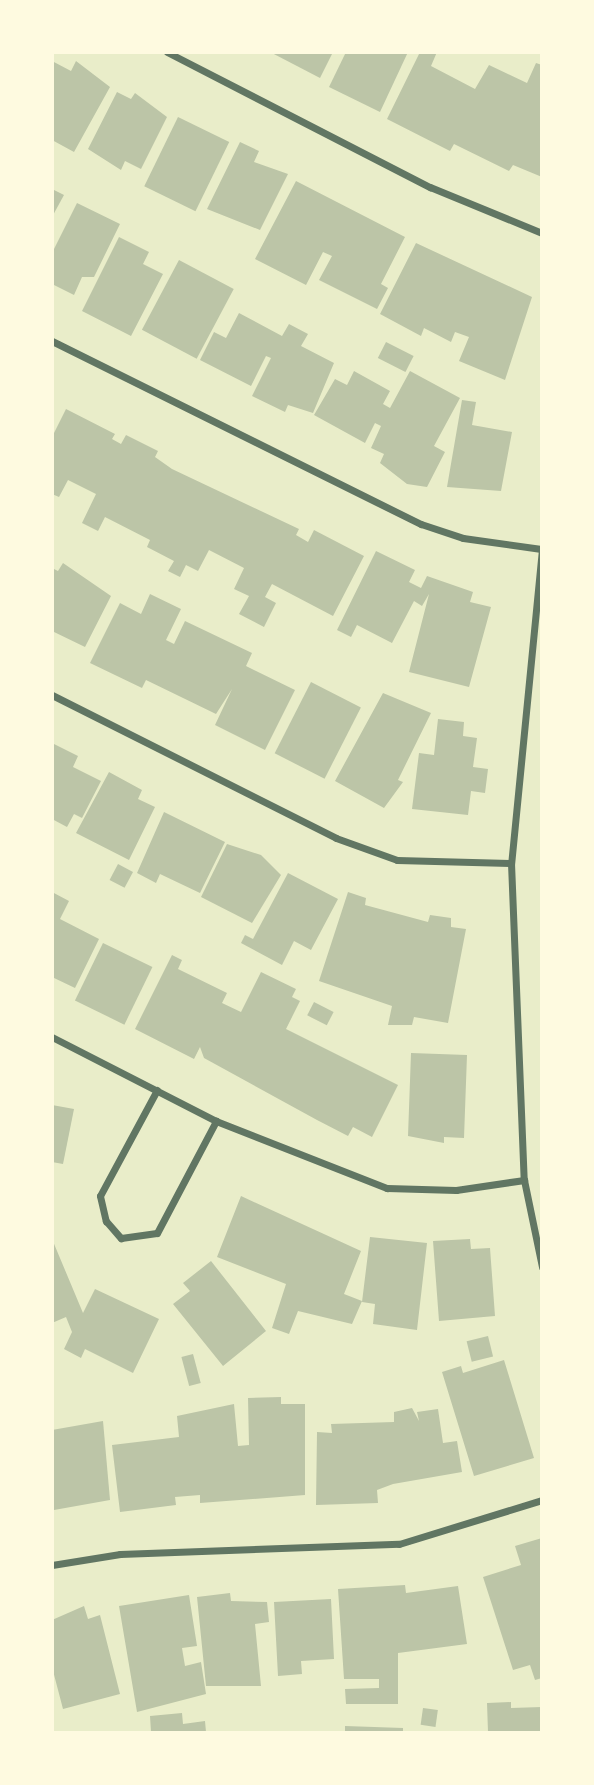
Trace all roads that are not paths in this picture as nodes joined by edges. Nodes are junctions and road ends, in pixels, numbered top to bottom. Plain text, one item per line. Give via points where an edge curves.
1 (167, 52) edge
2 (541, 233) edge
3 (52, 341) edge
4 (541, 549) edge
5 (52, 695) edge
6 (512, 863) junction
7 (52, 1037) edge
8 (157, 1090) junction
9 (216, 1121) junction
10 (524, 1180) junction
11 (541, 1267) edge
12 (541, 1500) edge
13 (52, 1565) edge

1 - 2 street via 430,187
3 - 4 street via 421,524 463,538
4 - 6 street
5 - 6 street via 348,842 397,860
6 - 10 street
7 - 8 street
8 - 9 street
8 - 9 street via 100,1196 106,1221 121,1238 157,1233
9 - 10 street via 387,1188 456,1190
10 - 11 street
12 - 13 street via 399,1544 120,1554

